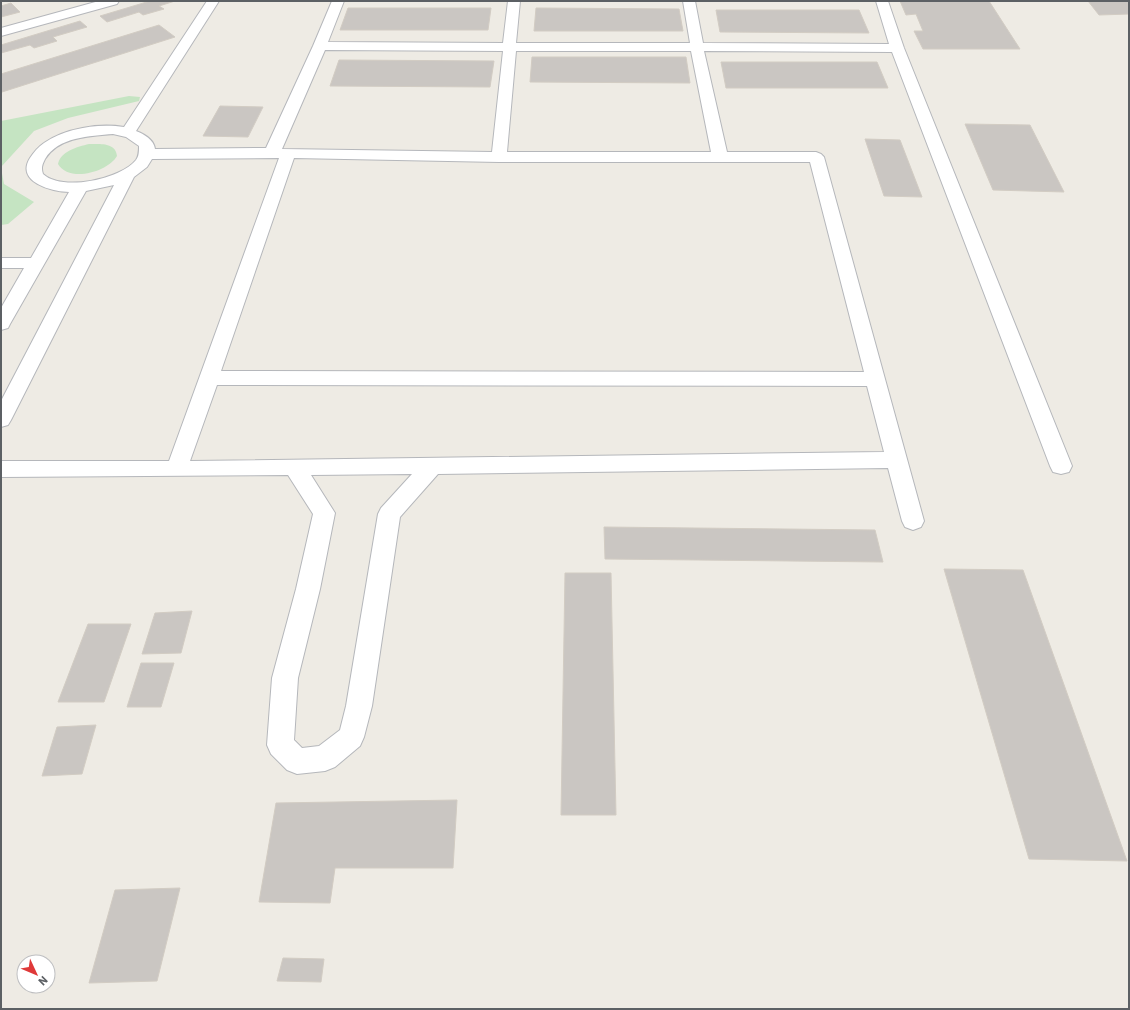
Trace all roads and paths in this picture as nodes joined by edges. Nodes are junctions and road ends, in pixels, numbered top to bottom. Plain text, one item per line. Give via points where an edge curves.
1 (113, 1) edge
2 (213, 1) edge
3 (338, 1) edge
4 (514, 1) edge
5 (689, 1) edge
6 (882, 1) edge
7 (52, 6) dead end
8 (62, 15) junction
9 (1, 32) edge
10 (320, 46) junction
11 (509, 47) junction
12 (697, 47) junction
13 (897, 48) junction
14 (128, 132) junction
15 (280, 153) junction
16 (147, 154) junction
17 (499, 157) junction
18 (720, 157) junction
19 (128, 174) junction
20 (80, 187) junction
21 (1, 263) edge
22 (36, 263) junction
23 (1, 324) edge
24 (209, 378) junction
25 (875, 379) junction
26 (1, 420) edge
27 (897, 460) junction
28 (432, 466) junction
29 (1061, 466) dead end
30 (294, 467) junction
31 (1, 469) edge
32 (177, 469) junction
33 (913, 522) dead end

1 - 8 lane
2 - 14 lane
3 - 10 lane
4 - 11 lane
5 - 12 lane
6 - 13 lane
7 - 8 lane
8 - 9 lane
10 - 11 lane
10 - 15 lane
11 - 12 lane
11 - 17 lane
12 - 13 lane
12 - 18 lane
13 - 29 lane
14 - 16 lane via 147,145
14 - 20 lane via 107,130 78,134 62,139 38,156 34,165 35,174 43,181 55,186
15 - 16 lane
15 - 17 lane
15 - 24 lane
16 - 19 lane
17 - 18 lane
18 - 25 lane via 816,158
19 - 20 lane via 111,181
19 - 26 lane
20 - 22 lane
21 - 22 lane
22 - 23 lane
24 - 25 lane
24 - 32 lane
25 - 27 lane
27 - 28 lane
27 - 33 lane
28 - 30 lane
28 - 30 lane via 389,514 359,706 351,737 325,758 297,761 280,745 285,678 308,589 324,512
30 - 32 lane
31 - 32 lane

